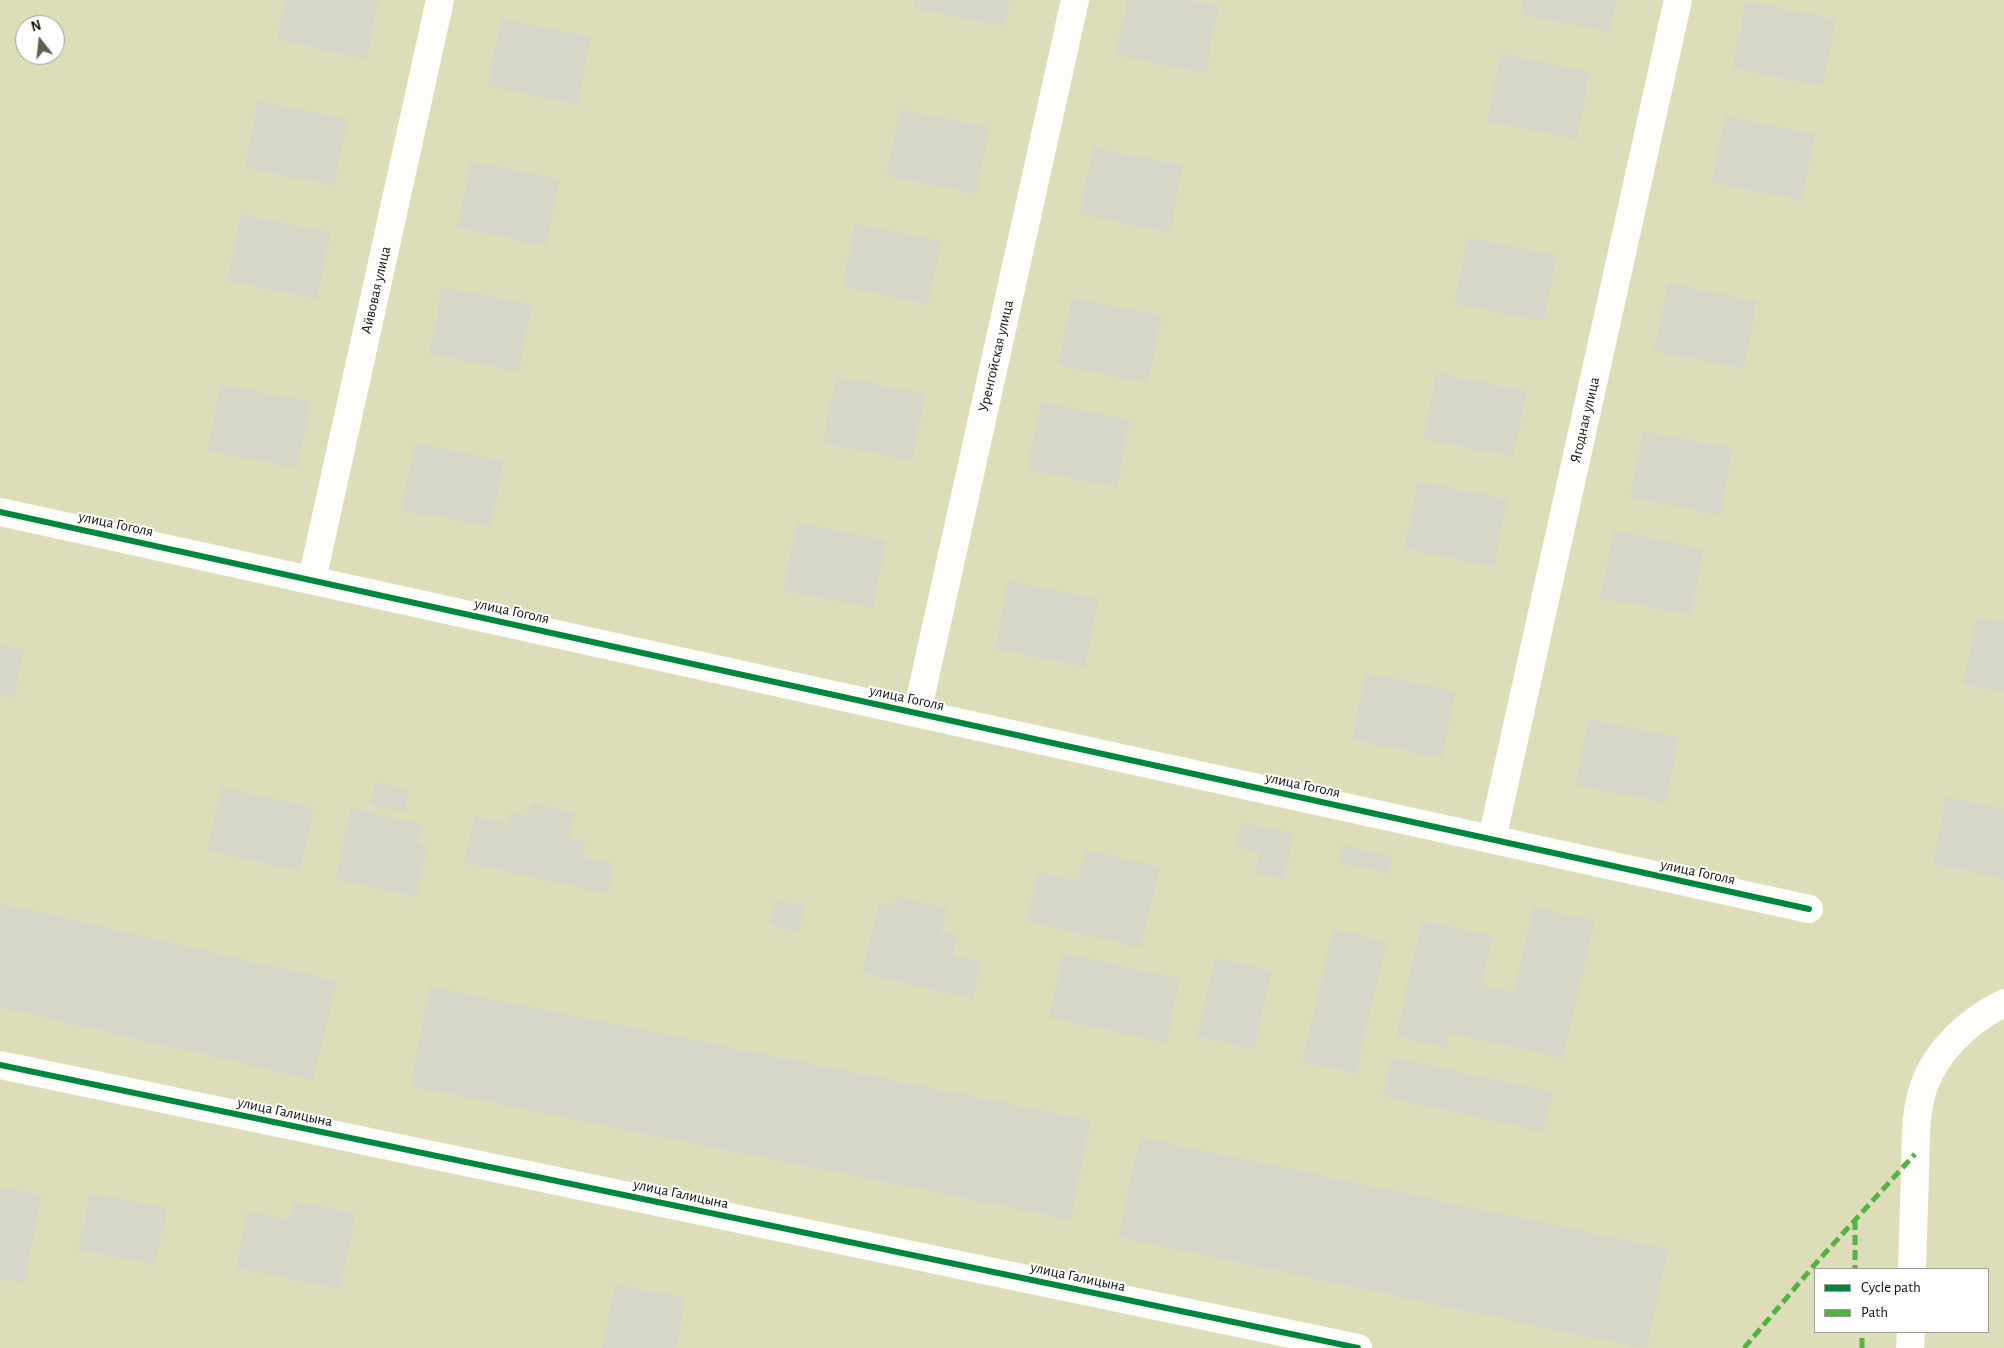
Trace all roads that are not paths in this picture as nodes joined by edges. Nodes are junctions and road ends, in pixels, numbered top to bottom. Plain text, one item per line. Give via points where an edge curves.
1 (440, 0) edge
2 (1076, 0) edge
3 (1678, 0) edge
4 (0, 512) edge
5 (312, 580) junction
6 (917, 713) junction
7 (1492, 839) junction
8 (1809, 909) dead end
9 (2004, 1004) edge
10 (0, 1065) edge
11 (1912, 1268) edge
12 (1911, 1333) edge
13 (1358, 1348) edge
14 (1910, 1348) edge

1 - 5 street, Айвовая улица
2 - 6 street, Уренгойская улица
3 - 7 street, Ягодная улица
4 - 5 street, улица Гоголя
5 - 6 street, улица Гоголя
6 - 7 street, улица Гоголя
7 - 8 street, улица Гоголя
9 - 11 street via 1959,1034 1936,1061 1923,1088 1916,1123
10 - 13 street, улица Галицына
12 - 14 street

